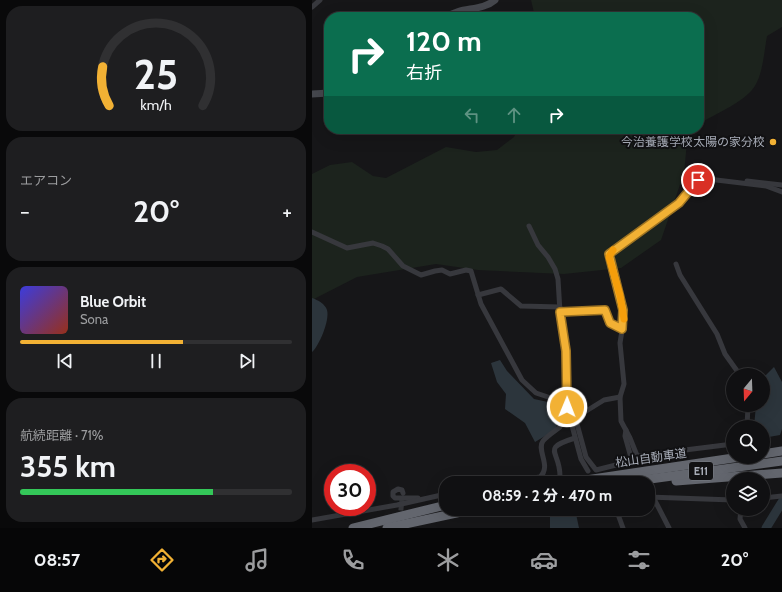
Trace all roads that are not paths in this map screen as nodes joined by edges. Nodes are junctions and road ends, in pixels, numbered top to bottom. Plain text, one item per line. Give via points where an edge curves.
1 (320, 0) edge
2 (495, 0) edge
3 (312, 7) edge
4 (456, 12) edge
5 (324, 93) edge
6 (312, 94) edge
7 (747, 181) dead end
8 (782, 185) edge
9 (782, 192) edge
10 (529, 226) dead end
11 (312, 232) edge
12 (676, 264) dead end
13 (478, 295) junction
14 (560, 309) junction
15 (622, 329) junction
16 (735, 368) edge
17 (567, 386) junction
18 (620, 397) junction
19 (567, 407) junction
20 (575, 418) junction
21 (626, 430) junction
22 (575, 438) junction
23 (726, 445) edge
24 (782, 451) edge
25 (770, 453) edge
26 (637, 456) junction
27 (726, 459) edge
28 (782, 461) edge
29 (640, 463) dead end
30 (588, 471) dead end
31 (782, 473) edge
32 (541, 476) edge
33 (562, 476) tunnel mouth
34 (594, 476) edge
35 (655, 478) edge
36 (655, 486) edge
37 (403, 493) dead end
38 (439, 496) edge
39 (782, 496) edge
40 (655, 497) edge
41 (770, 497) edge
42 (427, 499) junction
43 (726, 500) edge
44 (655, 505) edge
45 (439, 508) edge
46 (443, 516) edge
47 (619, 516) edge
48 (740, 516) edge
49 (312, 520) edge
50 (353, 528) edge
51 (387, 528) edge
52 (623, 528) edge
53 (669, 528) edge
54 (745, 528) edge

1 - 3 street
2 - 4 street via 486,6
5 - 6 street
7 - 8 street
9 - 15 street via 766,186 700,178 679,203 611,252 609,257 623,310
10 - 14 street via 538,245 555,269
11 - 13 street via 347,248 372,243 382,246 403,266 421,275 442,270 450,274 471,271
12 - 16 street
13 - 14 street via 501,288 521,306
13 - 19 street via 522,380 536,393 551,398 557,405
14 - 15 street via 605,310 610,323
14 - 17 street via 566,351
15 - 18 street via 620,343 624,384
17 - 19 street
17 - 20 street
18 - 20 street via 604,400
18 - 21 street via 621,421
19 - 22 street
19 - 32 street via 563,412 560,427 541,445 545,467
20 - 21 street via 586,457 596,470 632,461 625,436
21 - 26 street
22 - 30 street via 581,459
22 - 33 street via 555,447 554,452
23 - 26 street
24 - 25 highway
26 - 29 street
27 - 34 highway, 松山自動車道 / E11
28 - 35 highway, 松山自動車道 / E11
31 - 36 highway via 694,479
37 - 42 street via 398,489 392,493 395,498
38 - 42 street
39 - 41 street
40 - 43 street
42 - 49 street
44 - 53 street
45 - 50 highway
46 - 51 highway
47 - 52 street
48 - 54 street

